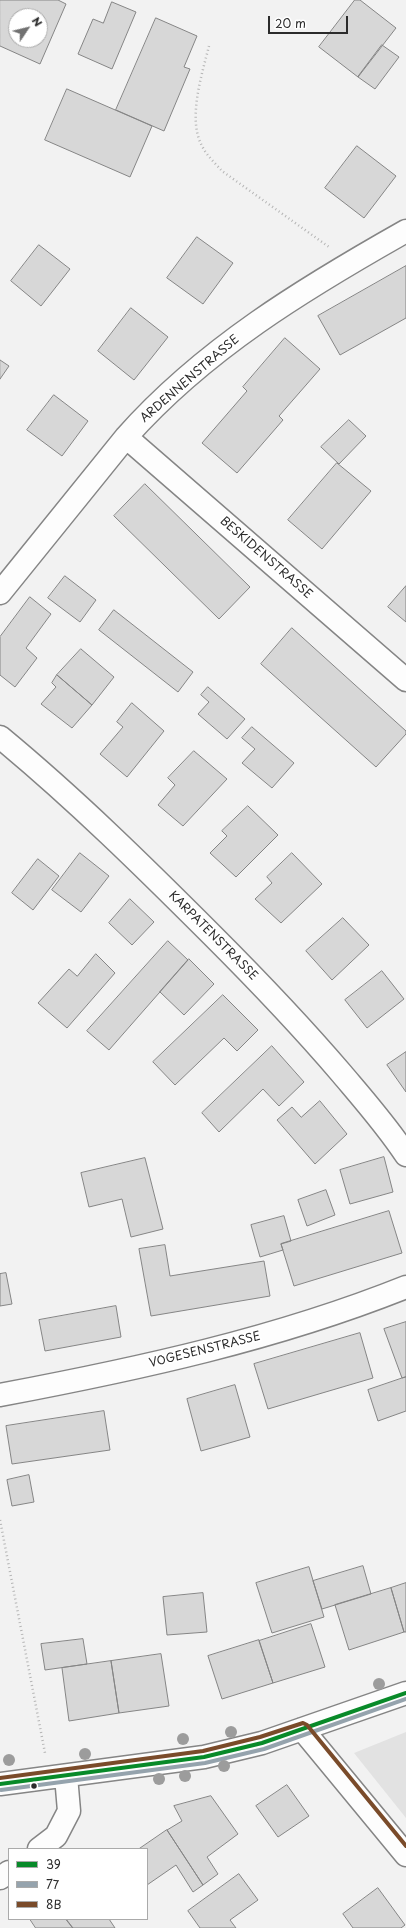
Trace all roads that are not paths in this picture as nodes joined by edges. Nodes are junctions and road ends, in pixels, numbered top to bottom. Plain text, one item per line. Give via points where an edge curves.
1 (406, 231) edge
2 (126, 437) junction
3 (0, 593) edge
4 (406, 680) edge
5 (0, 737) edge
6 (406, 1155) edge
7 (406, 1287) edge
8 (0, 1395) edge
9 (406, 1693) edge
10 (302, 1730) junction
11 (58, 1776) junction
12 (0, 1784) edge
13 (40, 1848) edge
14 (406, 1855) edge

1 - 2 street, ARDENNENSTRASSE via 343,266 283,304 223,347 162,400
2 - 3 street, ARDENNENSTRASSE
2 - 4 street, BESKIDENSTRASSE
5 - 6 street, KARPATENSTRASSE via 58,786 243,966 360,1095
7 - 8 street, VOGESENSTRASSE via 368,1302 251,1339 109,1374
9 - 10 street
10 - 11 street via 204,1757
10 - 14 street
11 - 12 street
11 - 13 street via 69,1811 56,1836

